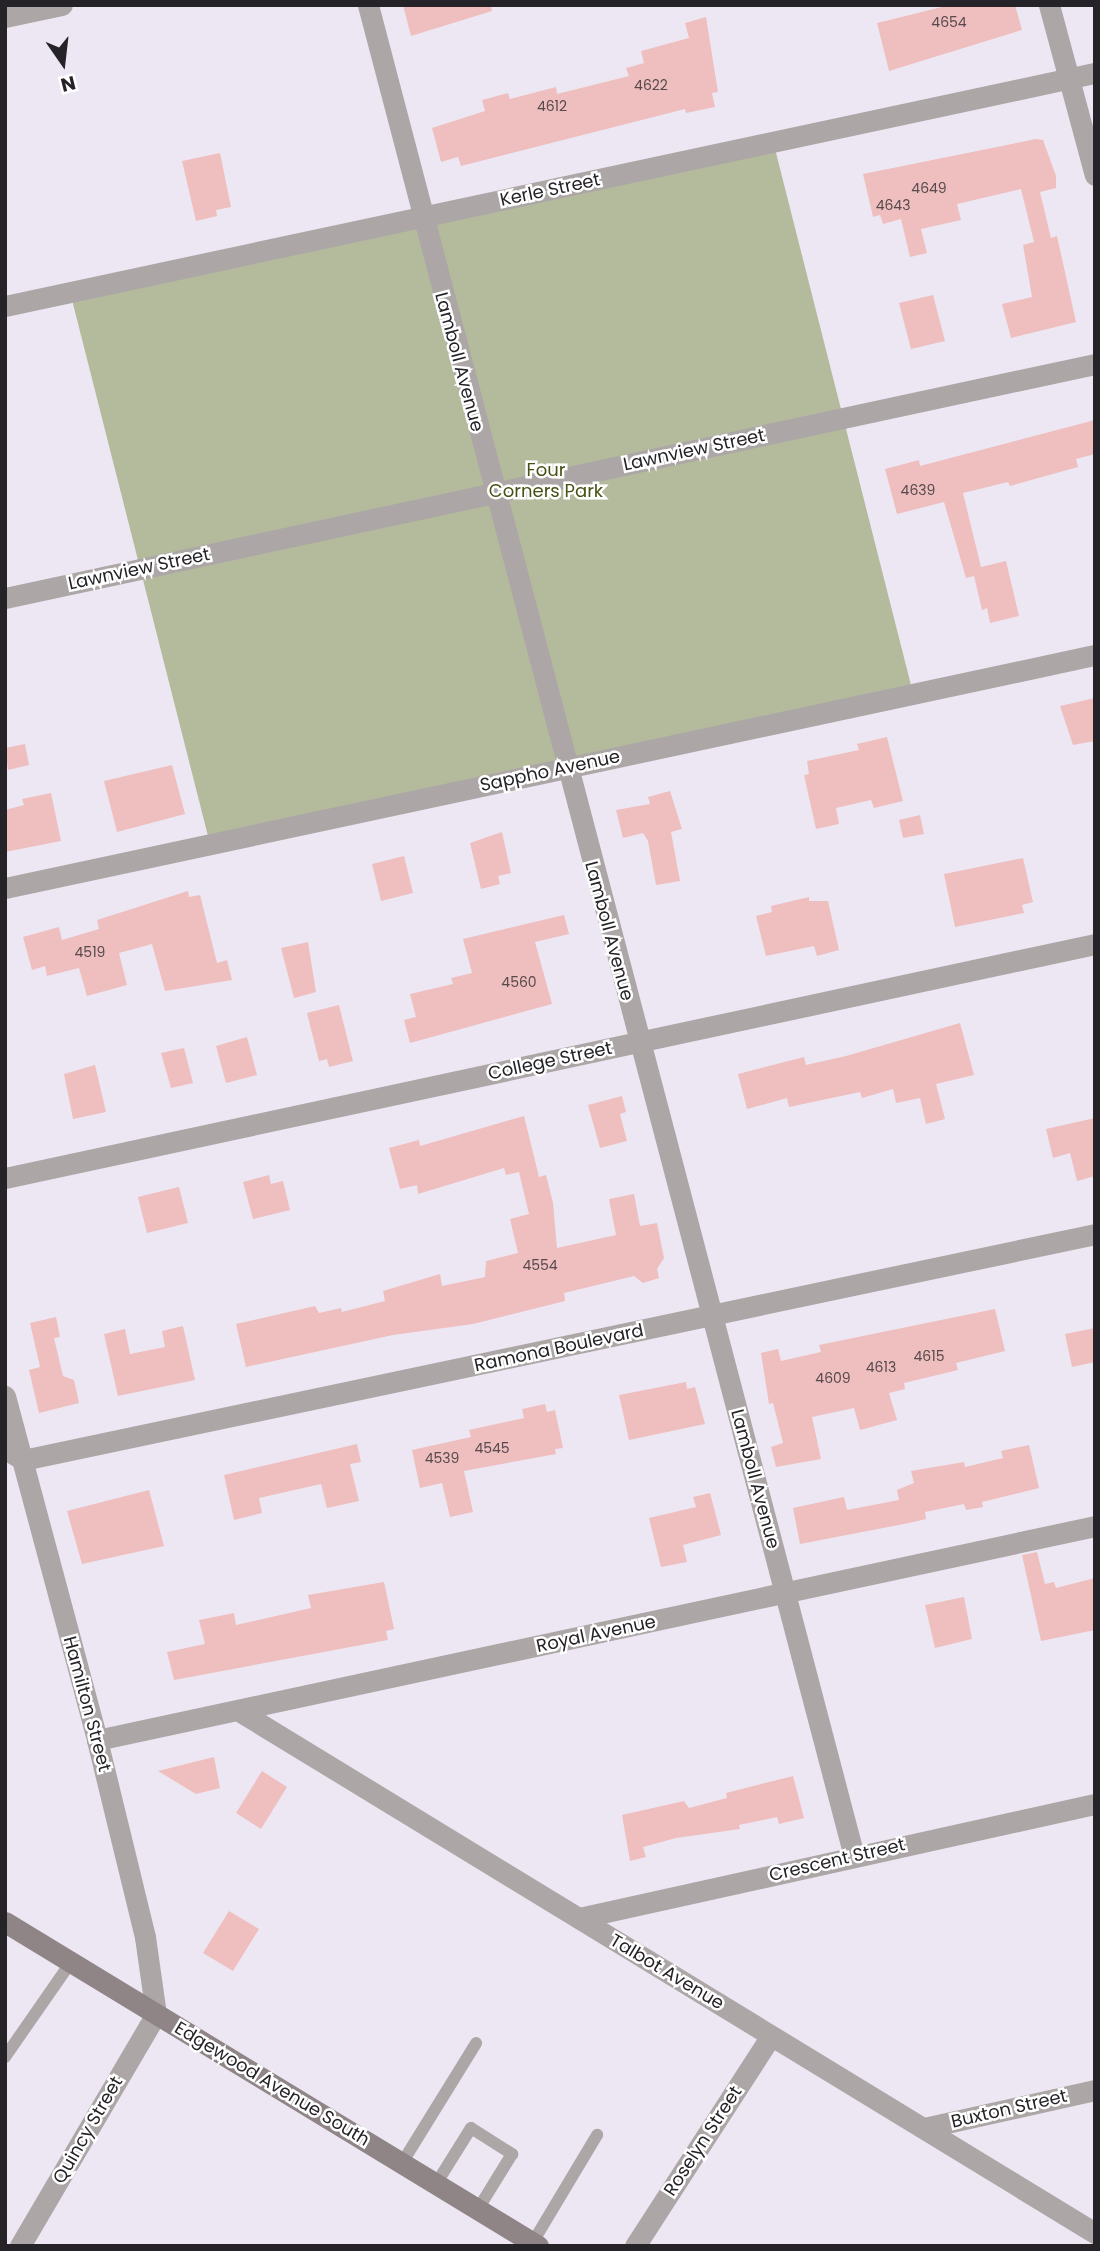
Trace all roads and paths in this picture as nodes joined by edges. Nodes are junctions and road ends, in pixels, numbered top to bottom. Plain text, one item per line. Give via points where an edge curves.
1 (62, 5) edge
2 (368, 5) edge
3 (1049, 5) edge
4 (5, 18) edge
5 (1095, 73) edge
6 (1069, 79) junction
7 (1095, 175) edge
8 (421, 218) junction
9 (5, 306) edge
10 (1095, 364) edge
11 (493, 493) junction
12 (5, 598) edge
13 (1095, 655) edge
14 (566, 767) junction
15 (5, 888) edge
16 (1095, 944) edge
17 (639, 1042) junction
18 (5, 1178) edge
19 (1095, 1234) edge
20 (712, 1316) junction
21 (5, 1396) edge
22 (14, 1454) edge
23 (1095, 1527) edge
24 (786, 1594) junction
25 (239, 1711) junction
26 (97, 1740) junction
27 (1095, 1804) edge
28 (854, 1856) junction
29 (579, 1918) junction
30 (5, 1922) edge
31 (71, 1962) junction
32 (156, 2014) junction
33 (771, 2036) junction
34 (476, 2043) dead end
35 (5, 2057) edge
36 (1095, 2090) edge
37 (924, 2128) junction
38 (597, 2135) dead end
39 (402, 2163) junction
40 (436, 2184) junction
41 (478, 2209) junction
42 (1095, 2232) edge
43 (536, 2244) edge
44 (20, 2246) edge
45 (635, 2246) edge

1 - 4 street
2 - 8 street, Lamboll Avenue
3 - 6 street
5 - 6 street, Kerle Street
6 - 7 street
6 - 8 street, Kerle Street
8 - 9 street, Kerle Street
8 - 11 street, Lamboll Avenue
10 - 11 street, Lawnview Street
11 - 12 street, Lawnview Street
11 - 14 street, Lamboll Avenue
13 - 14 street, Sappho Avenue
14 - 15 street, Sappho Avenue
14 - 17 street, Lamboll Avenue
16 - 17 street, College Street
17 - 18 street, College Street
17 - 20 street, Lamboll Avenue
19 - 20 street, Ramona Boulevard
20 - 22 street, Ramona Boulevard
20 - 24 street, Lamboll Avenue
21 - 22 street, Hamilton Street
22 - 26 street, Hamilton Street
23 - 24 street, Royal Avenue
24 - 25 street, Royal Avenue
24 - 28 street, Lamboll Avenue
25 - 26 street, Royal Avenue
25 - 29 street, Talbot Avenue
26 - 32 street, Hamilton Street via 145,1937
27 - 28 street, Crescent Street
28 - 29 street, Crescent Street
29 - 33 street, Talbot Avenue
30 - 31 main road, Edgewood Avenue South
31 - 32 main road, Edgewood Avenue South
31 - 35 lane
32 - 39 main road, Edgewood Avenue South
32 - 44 street, Quincy Street
33 - 37 street, Talbot Avenue
33 - 45 street, Roselyn Street
34 - 39 lane
36 - 37 street, Buxton Street
37 - 42 street, Talbot Avenue
38 - 43 lane
39 - 40 main road, Edgewood Avenue South
40 - 41 main road, Edgewood Avenue South
40 - 41 lane via 471,2128 512,2154
41 - 43 main road, Edgewood Avenue South

